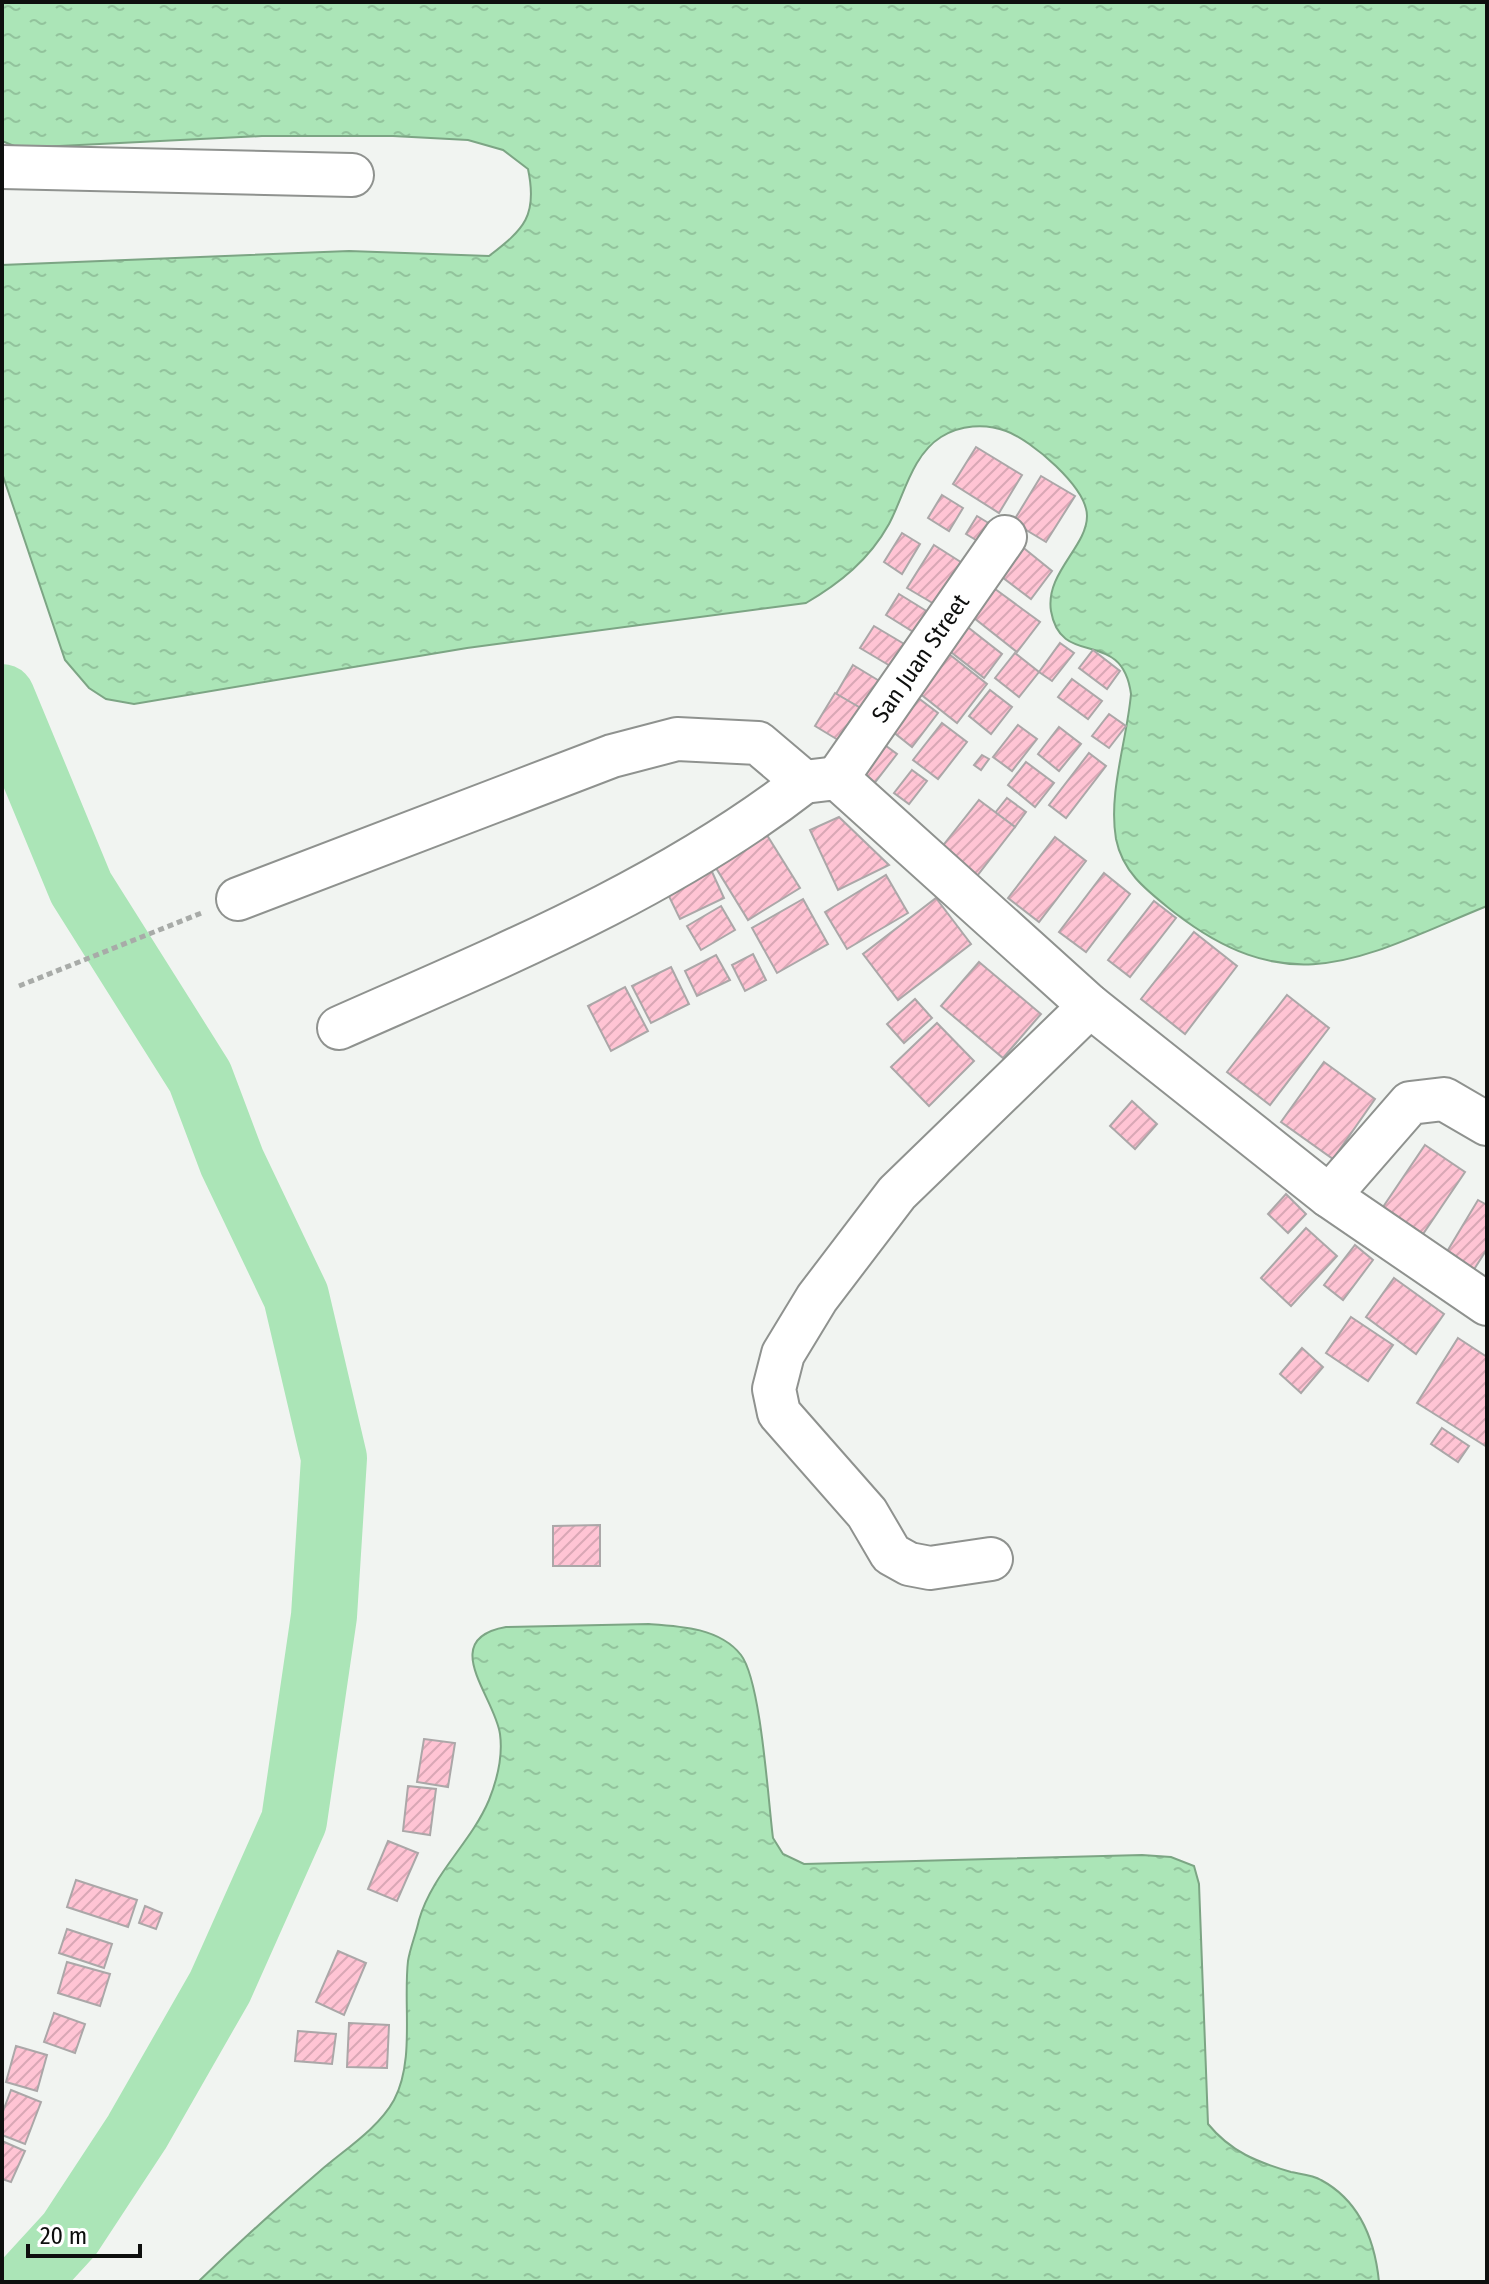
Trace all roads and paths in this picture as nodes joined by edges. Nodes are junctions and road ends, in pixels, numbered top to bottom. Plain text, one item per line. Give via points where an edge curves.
1 (2, 167) edge
2 (352, 175) dead end
3 (1005, 537) dead end
4 (820, 780) junction
5 (238, 899) joint
6 (19, 986) dead end
7 (1090, 1006) junction
8 (339, 1028) dead end
9 (1487, 1124) edge
10 (1329, 1196) junction
11 (1487, 1304) edge
12 (991, 1559) dead end

1 - 2 street
3 - 4 street, San Juan Street
4 - 5 street via 758,743 677,739 612,756
4 - 7 street
4 - 8 street, San Juan Street via 659,876 524,947
5 - 6 path
7 - 10 street
7 - 12 street via 897,1193 817,1298 783,1354 774,1389 779,1413 867,1513 891,1554 930,1568
9 - 10 street via 1444,1099 1410,1103
10 - 11 street

